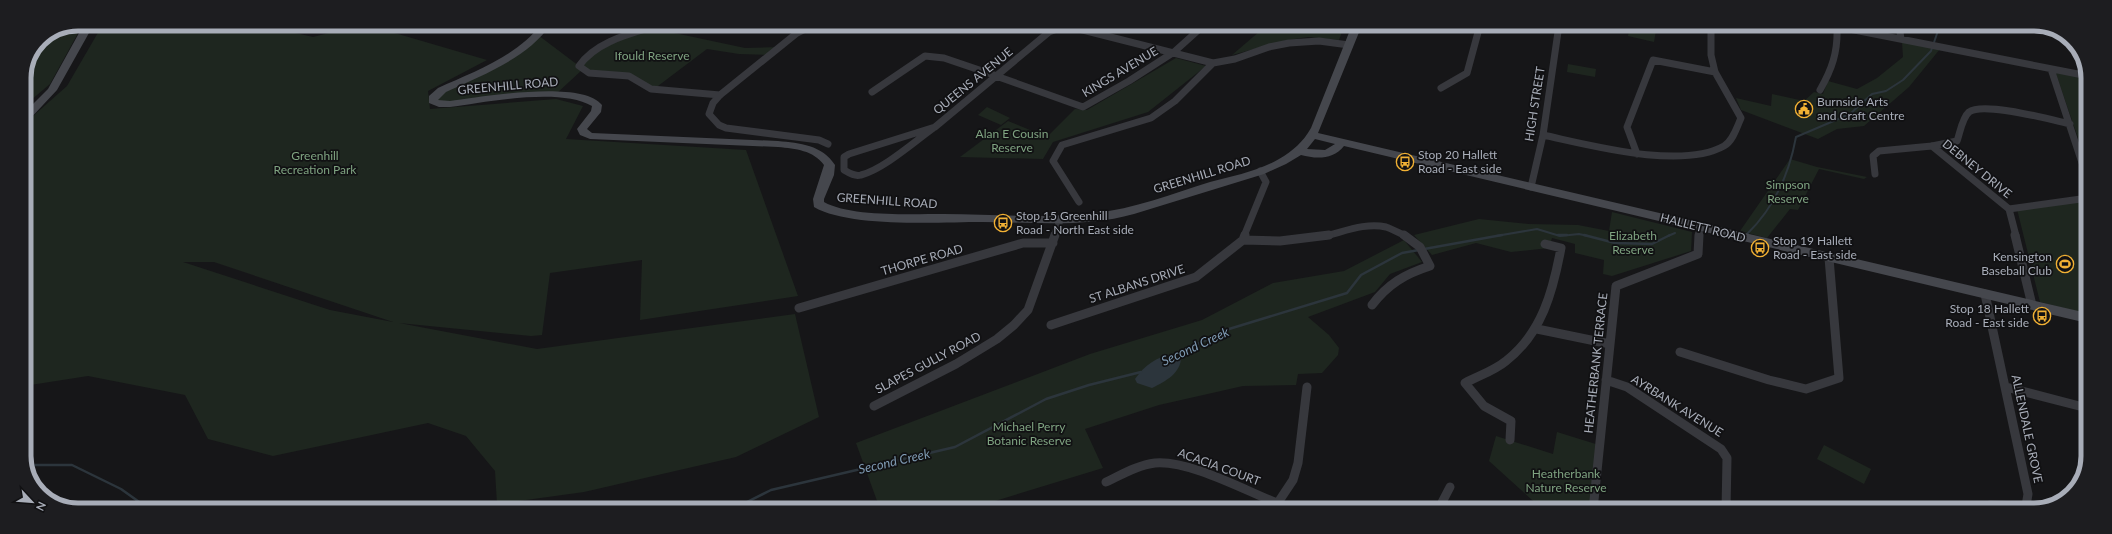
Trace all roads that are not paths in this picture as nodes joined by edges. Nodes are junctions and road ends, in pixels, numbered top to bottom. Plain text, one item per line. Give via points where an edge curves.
1 (85, 31) edge
2 (541, 31) edge
3 (639, 31) edge
4 (801, 31) edge
5 (1051, 31) edge
6 (1089, 31) edge
7 (1197, 31) edge
8 (1355, 31) edge
9 (1478, 31) edge
10 (1558, 31) edge
11 (1710, 31) edge
12 (1837, 31) edge
13 (1862, 31) edge
14 (1900, 31) edge
15 (1901, 39) junction
16 (1349, 45) junction
17 (1174, 52) junction
18 (1213, 63) junction
19 (2051, 69) junction
20 (1715, 72) junction
21 (2081, 75) edge
22 (997, 76) junction
23 (1441, 88) dead end
24 (1820, 90) dead end
25 (872, 92) dead end
26 (720, 95) junction
27 (31, 112) edge
28 (2070, 124) junction
29 (935, 127) junction
30 (1312, 135) junction
31 (1543, 135) junction
32 (1342, 142) junction
33 (828, 144) dead end
34 (1932, 146) junction
35 (1299, 151) junction
36 (1637, 154) junction
37 (2081, 159) edge
38 (1260, 171) junction
39 (1875, 174) dead end
40 (1531, 187) junction
41 (2081, 199) edge
42 (1078, 202) dead end
43 (2009, 209) junction
44 (1061, 218) junction
45 (1699, 227) junction
46 (1243, 240) junction
47 (1053, 243) junction
48 (1544, 244) dead end
49 (1829, 258) junction
50 (1985, 294) junction
51 (1372, 305) dead end
52 (2032, 305) junction
53 (799, 308) dead end
54 (2081, 317) edge
55 (1051, 325) dead end
56 (1537, 329) junction
57 (1610, 344) junction
58 (1680, 352) dead end
59 (1606, 380) junction
60 (1307, 387) dead end
61 (2006, 387) junction
62 (874, 406) dead end
63 (2081, 406) edge
64 (1510, 440) dead end
65 (1106, 482) dead end
66 (1450, 487) dead end
67 (1268, 503) edge
68 (1277, 503) edge
69 (1442, 503) edge
70 (1594, 503) edge
71 (1726, 503) edge
72 (2030, 503) edge

1 - 27 main road via 52,90
2 - 44 main road, GREENHILL ROAD via 518,50 442,90 434,96 433,101 444,104 568,94 589,98 598,105 596,112 582,129 590,136 804,147 825,157 830,165 827,180 817,196 818,204 830,211 914,218
3 - 26 street via 598,49 581,61 580,68 589,73 629,76 651,89
4 - 26 street
5 - 22 street, QUEENS AVENUE
6 - 17 street
7 - 17 street, KINGS AVENUE
8 - 16 main road, GREENHILL ROAD
9 - 23 street via 1467,72
10 - 31 street, HIGH STREET
11 - 20 street
12 - 24 street via 1838,48
13 - 15 street
14 - 15 street
15 - 19 street
16 - 18 street via 1309,41 1272,46 1224,62
16 - 30 main road, GREENHILL ROAD
17 - 18 street
17 - 22 street, KINGS AVENUE via 1083,107
18 - 42 street via 1175,102 1151,118 1062,145 1053,161
19 - 21 street
19 - 28 street
20 - 36 street via 1653,60 1627,127
20 - 36 street via 1741,118 1735,133 1725,146 1705,154
22 - 25 street via 931,56 920,58
22 - 29 street, QUEENS AVENUE
26 - 33 street via 713,103 709,114 719,125 749,132 819,140
28 - 34 street via 1994,108 1973,108 1968,113 1957,140
28 - 37 street
29 - 29 street, QUEENS AVENUE via 886,144 849,153 844,157 844,170 860,176 869,173
30 - 32 main road, HALLETT ROAD
30 - 35 main road, GREENHILL ROAD
31 - 36 street
31 - 40 street, HIGH STREET
32 - 35 main road via 1339,147 1326,154
32 - 40 main road, HALLETT ROAD
34 - 39 street via 1879,151 1873,156
34 - 43 street, DEBNEY DRIVE
35 - 38 main road, GREENHILL ROAD via 1282,162
38 - 44 main road, GREENHILL ROAD via 1110,216
38 - 46 street via 1266,182
40 - 45 main road, HALLETT ROAD
41 - 43 street
43 - 52 street
44 - 47 street, SLAPES GULLY ROAD
45 - 49 main road, HALLETT ROAD
45 - 57 street, HEATHERBANK TERRACE via 1698,254 1616,286
46 - 51 street via 1268,243 1318,238 1357,228 1385,227 1413,240 1426,253 1430,266 1405,274 1385,288
46 - 55 street, ST ALBANS DRIVE via 1196,277
47 - 53 street, THORPE ROAD via 1023,244
47 - 62 street, SLAPES GULLY ROAD via 1028,310 1019,321 976,353
48 - 56 street via 1561,248 1555,284
49 - 50 main road, HALLETT ROAD
49 - 58 street via 1839,378 1806,389
50 - 52 main road, HALLETT ROAD
50 - 61 street, ALLENDALE GROVE
52 - 54 main road, HALLETT ROAD
56 - 57 street
56 - 64 street via 1506,361 1465,383 1484,406 1511,421
57 - 59 street, HEATHERBANK TERRACE
59 - 70 street, HEATHERBANK TERRACE
59 - 71 street, AYRBANK AVENUE via 1628,387 1721,448 1727,458
60 - 68 street via 1298,463 1292,480
61 - 63 street
61 - 72 street, ALLENDALE GROVE
65 - 67 street, ACACIA COURT via 1153,463 1166,462 1183,466
66 - 69 street

